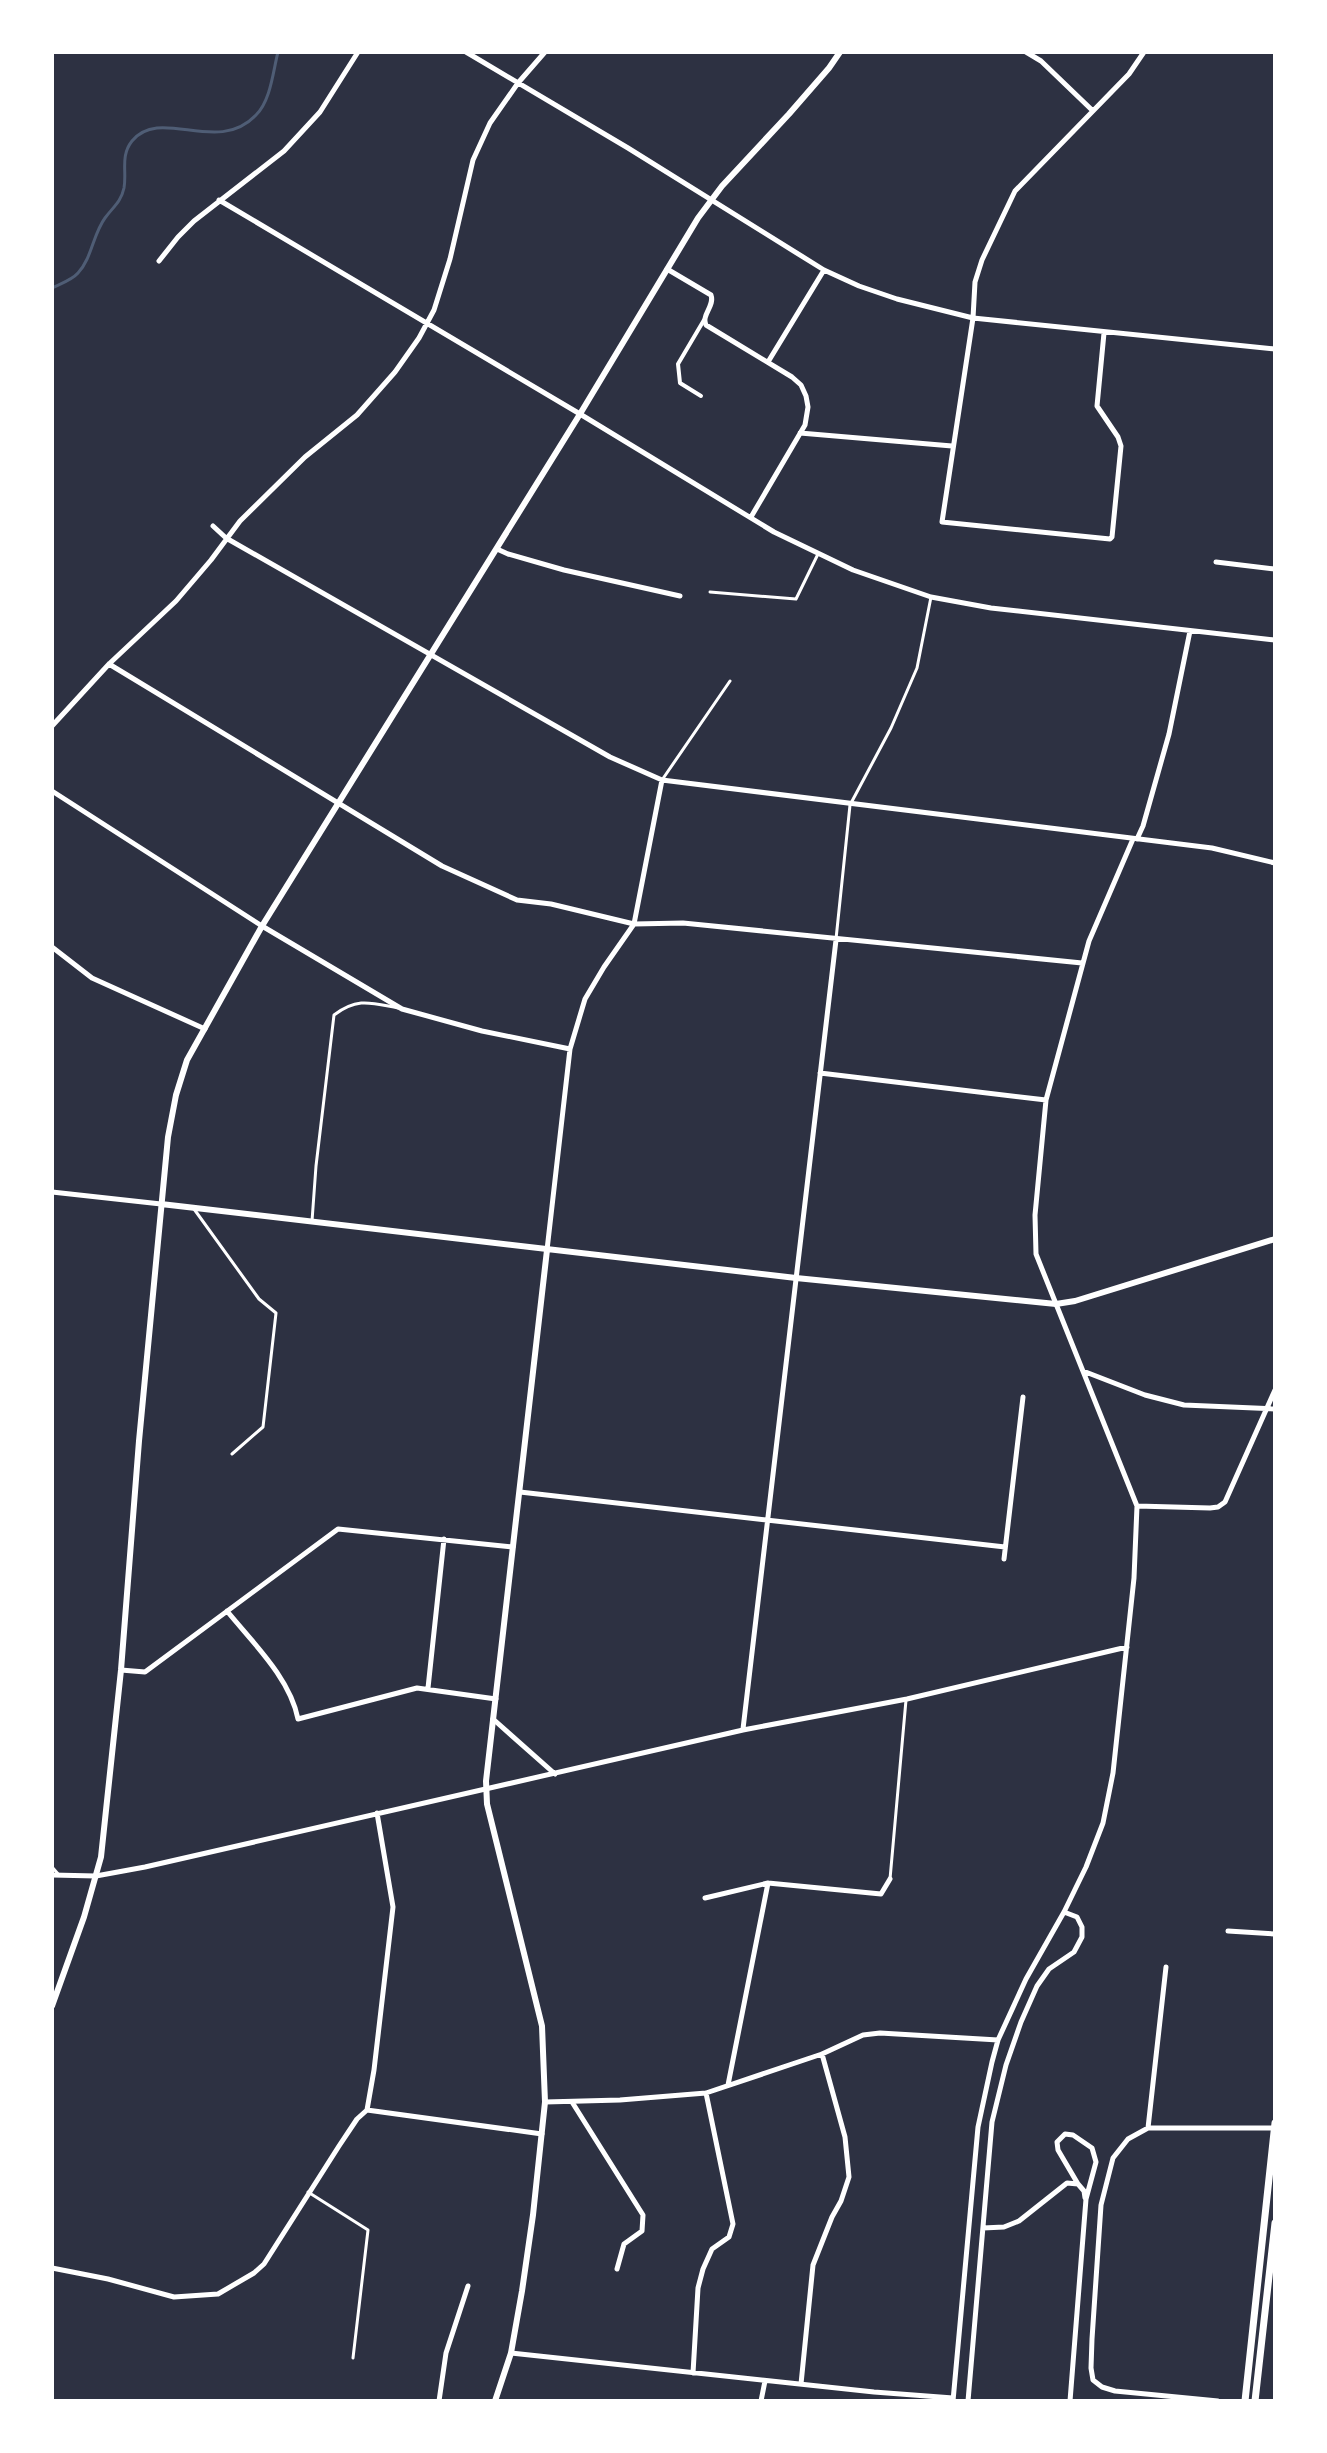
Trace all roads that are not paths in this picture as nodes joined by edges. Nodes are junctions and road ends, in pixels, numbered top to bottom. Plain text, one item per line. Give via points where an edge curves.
1 (358, 52) edge
2 (466, 52) edge
3 (545, 52) edge
4 (840, 52) edge
5 (1026, 52) edge
6 (1144, 52) edge
7 (518, 83) junction
8 (1093, 111) junction
9 (219, 200) junction
10 (710, 200) junction
11 (159, 261) dead end
12 (667, 269) junction
13 (824, 270) junction
14 (973, 318) junction
15 (704, 320) junction
16 (428, 324) junction
17 (1104, 333) junction
18 (1275, 349) edge
19 (768, 362) junction
20 (701, 396) dead end
21 (580, 414) junction
22 (800, 433) junction
23 (952, 446) junction
24 (751, 517) junction
25 (213, 526) dead end
26 (226, 538) junction
27 (497, 549) junction
28 (818, 554) junction
29 (1216, 562) dead end
30 (1275, 569) edge
31 (710, 592) dead end
32 (680, 596) dead end
33 (931, 597) junction
34 (1190, 631) junction
35 (1275, 640) edge
36 (430, 656) junction
37 (109, 664) junction
38 (730, 681) dead end
39 (52, 726) edge
40 (662, 780) junction
41 (52, 791) edge
42 (340, 802) junction
43 (850, 805) junction
44 (1135, 839) junction
45 (1275, 863) edge
46 (634, 924) junction
47 (262, 926) junction
48 (836, 940) junction
49 (52, 947) edge
50 (1082, 963) junction
51 (402, 1009) junction
52 (205, 1029) junction
53 (570, 1049) junction
54 (820, 1073) junction
55 (1046, 1100) junction
56 (52, 1192) edge
57 (161, 1204) junction
58 (193, 1207) junction
59 (312, 1221) junction
60 (1275, 1239) edge
61 (547, 1250) junction
62 (796, 1278) junction
63 (1056, 1304) junction
64 (1083, 1371) junction
65 (1275, 1390) edge
66 (1023, 1397) dead end
67 (1272, 1408) edge
68 (232, 1454) dead end
69 (520, 1492) junction
70 (1137, 1506) junction
71 (766, 1520) junction
72 (444, 1539) junction
73 (513, 1547) junction
74 (1005, 1547) junction
75 (1004, 1559) dead end
76 (227, 1611) junction
77 (1127, 1647) junction
78 (121, 1670) junction
79 (428, 1688) junction
80 (496, 1699) junction
81 (907, 1699) junction
82 (493, 1719) junction
83 (743, 1730) junction
84 (555, 1774) junction
85 (486, 1789) junction
86 (377, 1813) junction
87 (52, 1867) edge
88 (56, 1875) edge
89 (96, 1876) junction
90 (890, 1879) joint
91 (768, 1883) junction
92 (705, 1898) dead end
93 (1064, 1912) junction
94 (1228, 1931) dead end
95 (1275, 1934) edge
96 (1166, 1967) dead end
97 (52, 2006) edge
98 (998, 2040) junction
99 (822, 2054) junction
100 (728, 2085) junction
101 (706, 2093) junction
102 (545, 2102) junction
103 (572, 2102) junction
104 (367, 2110) junction
105 (1275, 2126) edge
106 (1148, 2128) junction
107 (542, 2134) junction
108 (1274, 2148) edge
109 (1078, 2184) junction
110 (308, 2192) junction
111 (1086, 2199) junction
112 (1275, 2223) edge
113 (983, 2228) junction
114 (52, 2268) edge
115 (617, 2269) dead end
116 (468, 2286) dead end
117 (511, 2353) junction
118 (353, 2358) dead end
119 (693, 2373) junction
120 (765, 2381) junction
121 (801, 2384) junction
122 (953, 2400) edge
123 (439, 2401) edge
124 (495, 2401) edge
125 (761, 2401) edge
126 (968, 2401) edge
127 (1070, 2401) edge
128 (1218, 2401) edge
129 (1245, 2401) edge
130 (1255, 2401) edge

1 - 9 street via 320,112 284,151
2 - 7 street
3 - 7 street
4 - 10 street
5 - 8 street
6 - 8 street
7 - 10 street
7 - 16 street via 473,160 450,259
8 - 14 street via 1008,201 980,264
9 - 11 street
9 - 16 street
10 - 12 street
10 - 13 street
12 - 15 street via 711,295
12 - 21 street
13 - 14 street via 897,299
13 - 19 street
14 - 17 street
14 - 23 street
15 - 19 street
15 - 20 street via 678,364 680,383
16 - 21 street
16 - 26 street via 380,391 305,457
17 - 18 street
17 - 23 street via 1097,406 1121,446 1110,539 942,522
19 - 22 street via 801,385 808,407
21 - 24 street
21 - 27 street
22 - 23 street
22 - 24 street
24 - 28 street
25 - 26 street
26 - 36 street
26 - 37 street via 176,601
27 - 32 street
27 - 36 street
28 - 31 lane via 796,599
28 - 33 street
29 - 30 street
33 - 34 street
33 - 43 lane via 917,668
34 - 35 street
34 - 44 street via 1169,734
36 - 40 street via 610,757
36 - 42 street
37 - 39 street
37 - 42 street
38 - 40 lane
40 - 43 street
40 - 46 street
41 - 47 street
42 - 46 street via 442,866 517,900
42 - 47 street
43 - 44 street
43 - 48 lane
44 - 45 street via 1212,848
44 - 50 street via 1093,927
46 - 48 street via 683,923
46 - 53 street via 585,999
47 - 51 street
47 - 52 street
48 - 50 street
48 - 54 street
49 - 52 street via 92,978
50 - 55 street
51 - 53 street
51 - 59 lane via 361,1001 334,1015
52 - 57 street via 187,1060 176,1095
53 - 61 street
54 - 55 street
54 - 62 street
55 - 63 street via 1036,1254
56 - 57 street
57 - 58 street
57 - 78 street
58 - 59 street
58 - 68 lane via 259,1299 276,1313 263,1427
59 - 61 street
60 - 63 street
61 - 62 street
61 - 69 street
62 - 63 street
62 - 71 street
63 - 64 street
64 - 67 street via 1184,1405
64 - 70 street
65 - 67 street
66 - 74 street
67 - 70 street via 1230,1494 1218,1507
69 - 71 street
69 - 73 street
70 - 77 street
71 - 74 street
71 - 83 street
72 - 73 street
72 - 76 street via 338,1529
72 - 79 street
73 - 80 street
74 - 75 street
76 - 78 street via 145,1672
76 - 79 street via 273,1669 298,1719
77 - 81 street
77 - 93 street via 1103,1823
78 - 89 street
79 - 80 street
80 - 82 street
81 - 83 street
81 - 90 lane
82 - 84 street
82 - 85 street
83 - 84 street
84 - 85 street
85 - 86 street
85 - 102 street via 542,2026
86 - 89 street
86 - 104 street via 393,1907
87 - 88 lane
88 - 89 street
89 - 97 street
90 - 91 street via 881,1894
91 - 92 street
91 - 100 street
93 - 98 street
93 - 113 street via 1077,1917 1082,1937 1074,1952 1044,1977 1006,2065 992,2122
94 - 95 street
96 - 106 street
98 - 99 street via 880,2033
98 - 122 street via 978,2127
99 - 100 street
99 - 121 street via 845,2137 849,2177 813,2265
100 - 101 street
101 - 103 street
101 - 119 street via 733,2224 703,2269
102 - 103 street
102 - 107 street
103 - 115 street via 643,2215 642,2231 624,2244
104 - 107 street
104 - 110 street
105 - 106 street
105 - 108 main road
106 - 128 street via 1128,2139 1113,2158 1101,2205 1093,2380 1115,2391
107 - 117 street
108 - 129 main road
109 - 111 street
109 - 111 street via 1057,2146 1065,2134 1092,2148 1096,2162
109 - 113 street via 1062,2185 1019,2221
110 - 114 street via 264,2264 218,2294 174,2297
110 - 118 lane via 368,2230
111 - 127 street
112 - 130 main road
113 - 126 street
116 - 123 street via 446,2353
117 - 119 street
117 - 124 street
119 - 120 street
120 - 121 street
120 - 125 street
121 - 122 street

